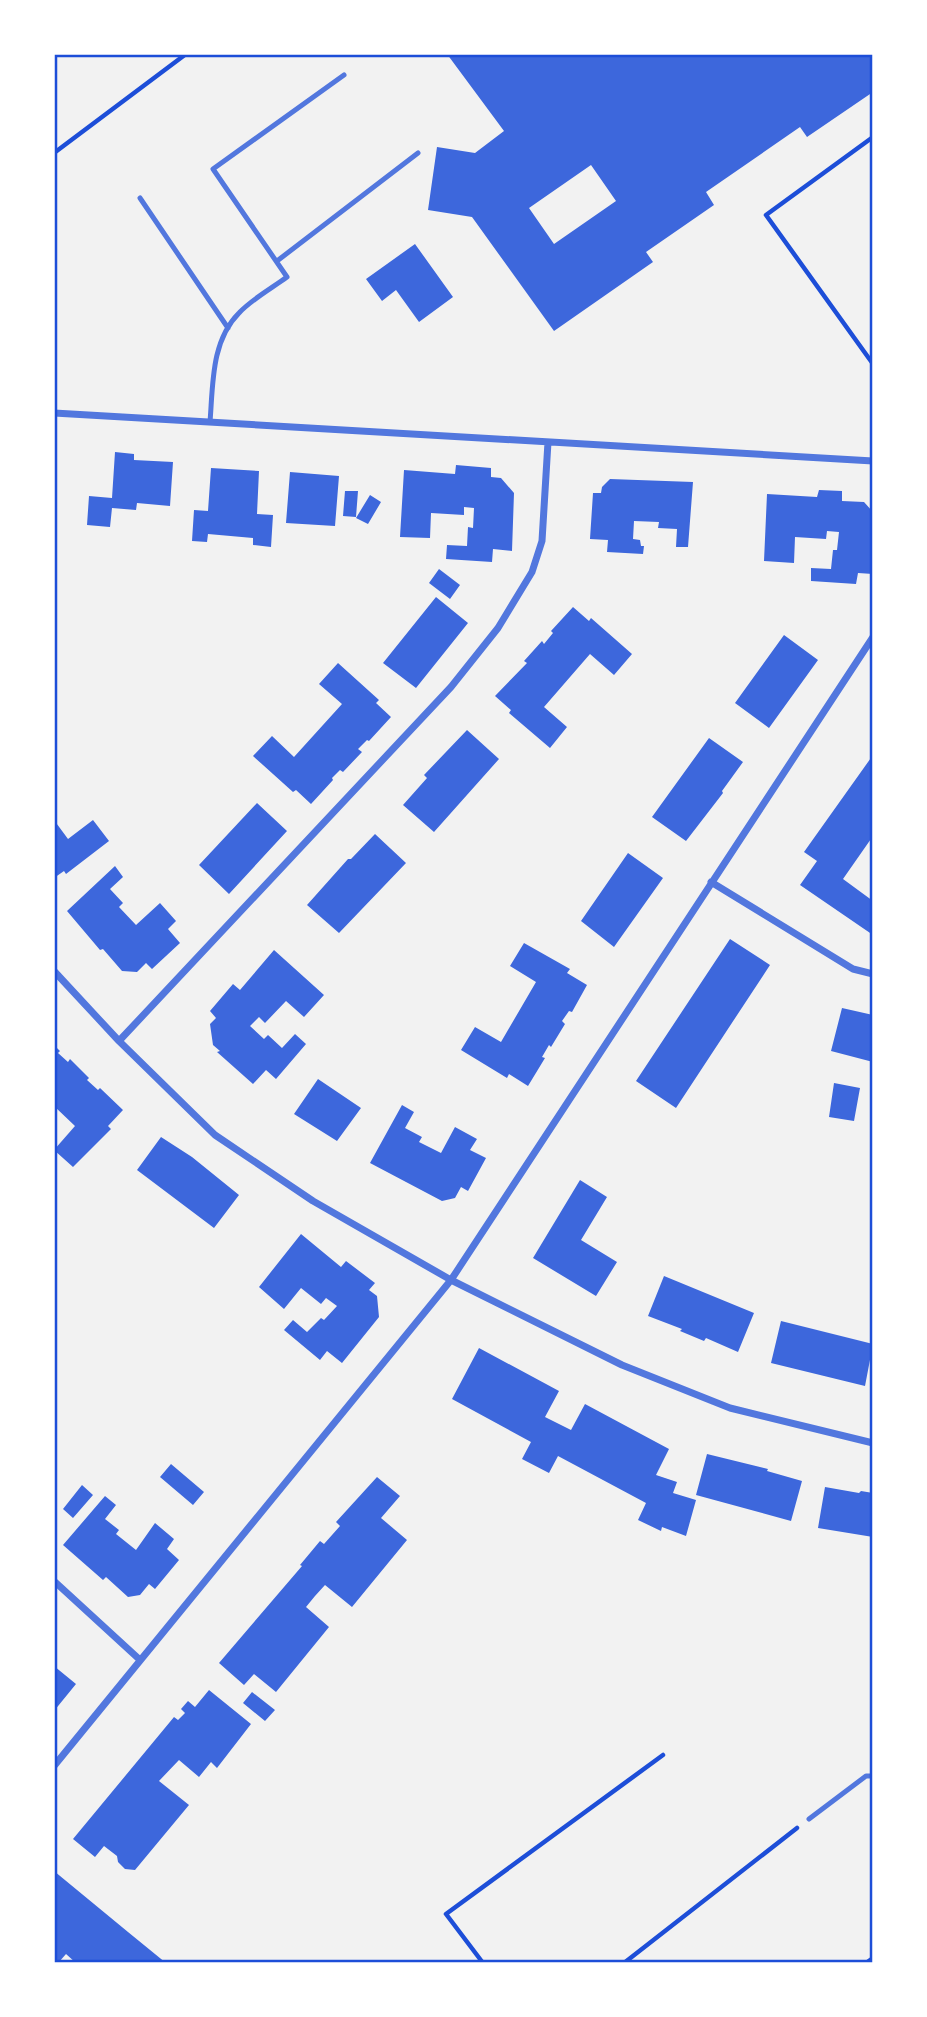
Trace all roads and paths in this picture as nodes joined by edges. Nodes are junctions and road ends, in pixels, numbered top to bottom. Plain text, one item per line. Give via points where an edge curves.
1 (186, 54) edge
2 (344, 75) dead end
3 (873, 137) edge
4 (54, 153) edge
5 (418, 153) dead end
6 (140, 198) dead end
7 (277, 261) junction
8 (228, 328) junction
9 (873, 364) edge
10 (54, 413) edge
11 (210, 422) junction
12 (548, 442) junction
13 (873, 461) edge
14 (873, 637) edge
15 (711, 882) junction
16 (54, 971) edge
17 (873, 974) edge
18 (119, 1041) junction
19 (451, 1280) junction
20 (873, 1443) edge
21 (54, 1581) edge
22 (139, 1659) junction
23 (663, 1755) dead end
24 (54, 1766) edge
25 (873, 1776) edge
26 (809, 1819) joint
27 (873, 1958) edge
28 (482, 1963) edge
29 (624, 1963) edge
30 (866, 1963) edge

1 - 4 path
2 - 7 lane via 213,169
3 - 9 path via 766,215
5 - 7 lane
6 - 8 lane
7 - 8 lane via 287,277 238,313
8 - 11 lane via 216,354
10 - 11 street
11 - 12 street
12 - 13 street
12 - 18 street via 542,541 532,572 498,628 451,687
14 - 15 street
15 - 17 street via 853,969
15 - 19 street
16 - 18 street
18 - 19 street via 215,1135 313,1201
19 - 20 street via 622,1365 730,1409
19 - 22 street
21 - 22 street
22 - 24 street
23 - 28 path via 446,1914
25 - 26 lane via 866,1776
26 - 29 path
27 - 30 path

